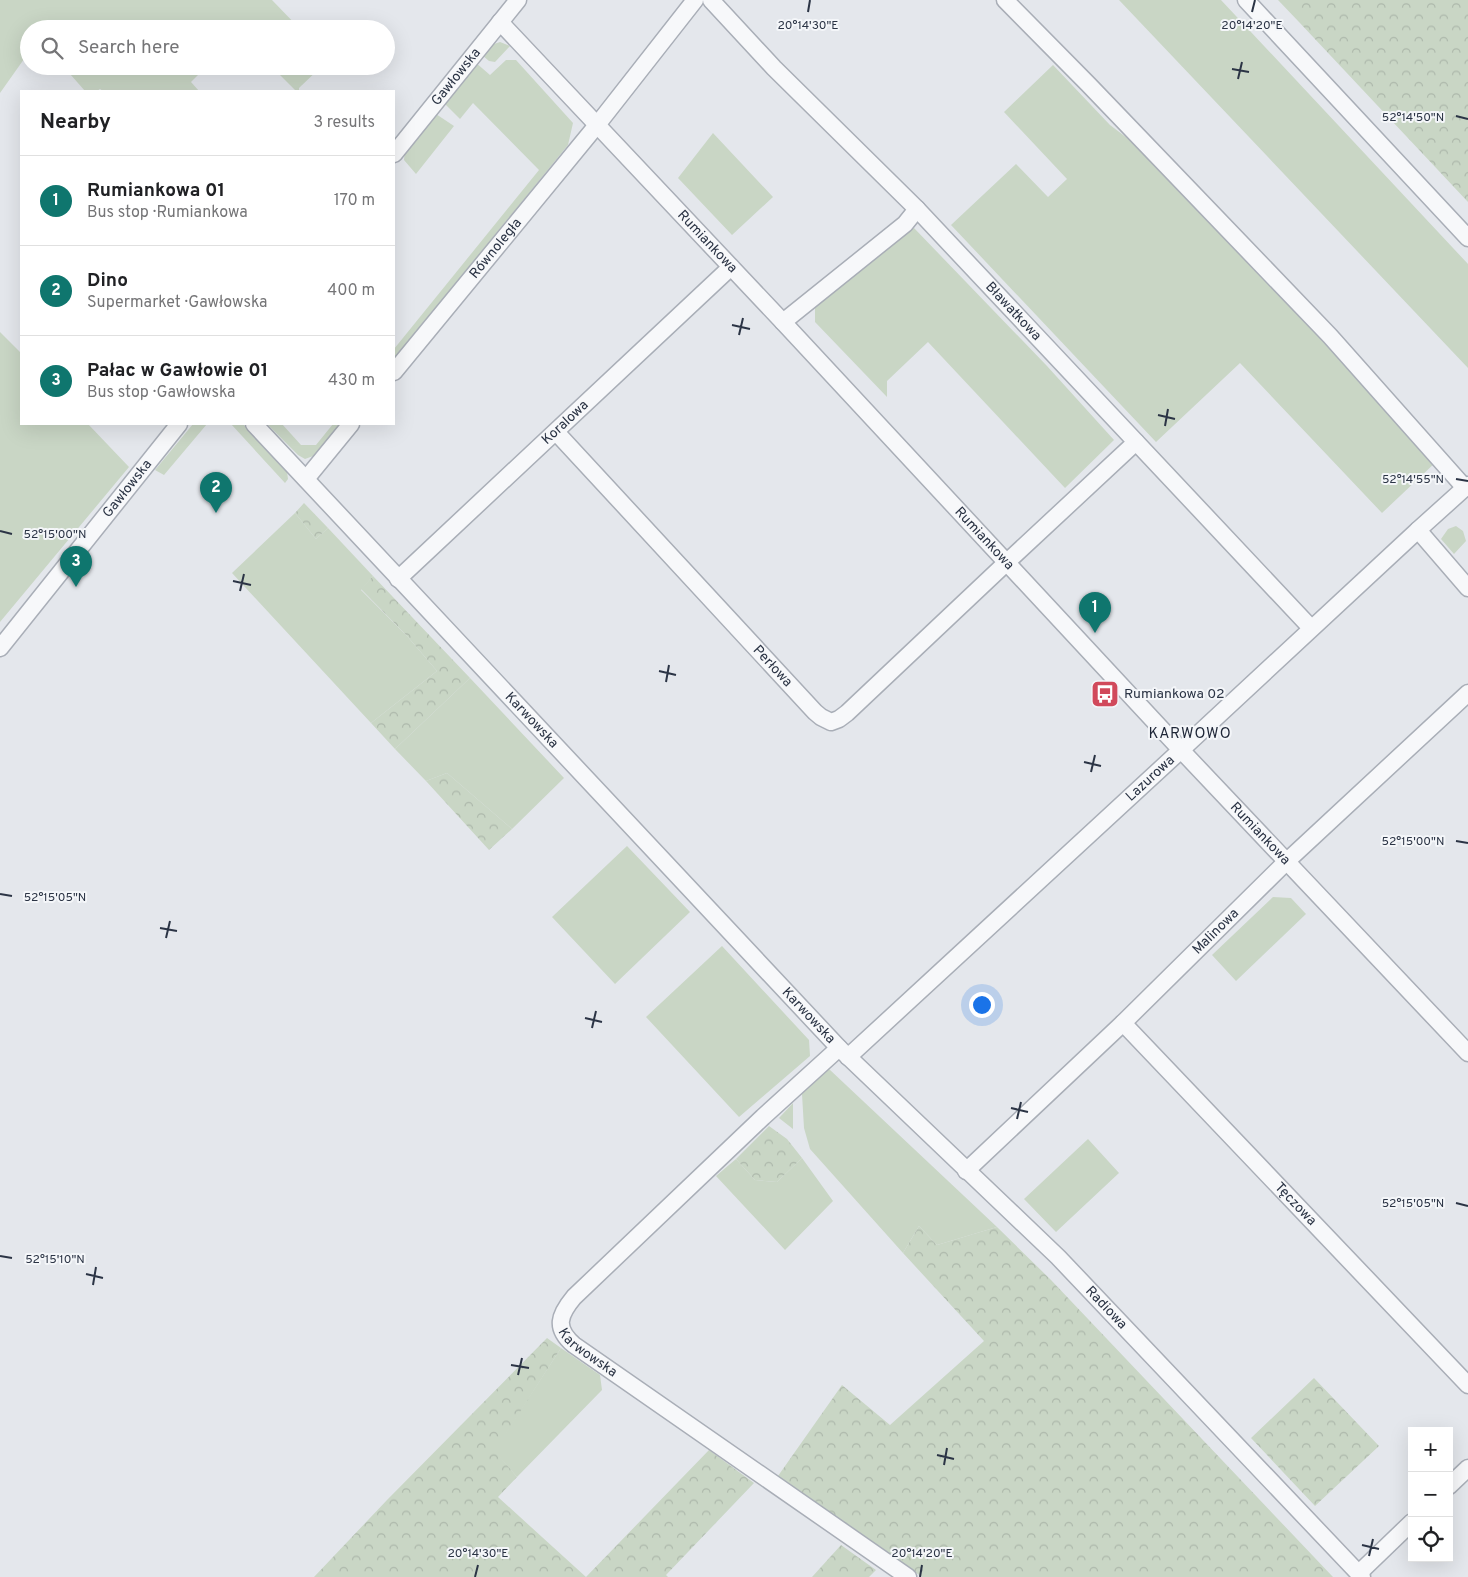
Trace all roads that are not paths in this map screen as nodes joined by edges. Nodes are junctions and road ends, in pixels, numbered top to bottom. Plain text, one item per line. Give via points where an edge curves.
1 (518, 0) edge
2 (696, 0) edge
3 (711, 0) edge
4 (1006, 0) edge
5 (1246, 0) edge
6 (500, 22) junction
7 (597, 124) junction
8 (395, 153) edge
9 (918, 209) junction
10 (1468, 238) edge
11 (731, 267) junction
12 (783, 322) junction
13 (395, 371) edge
14 (178, 425) edge
15 (255, 425) edge
16 (350, 425) edge
17 (556, 432) junction
18 (1136, 442) junction
19 (306, 479) junction
20 (1466, 486) edge
21 (1418, 530) junction
22 (1006, 563) junction
23 (398, 579) junction
24 (1468, 588) edge
25 (1311, 628) junction
26 (0, 648) edge
27 (1468, 693) edge
28 (1181, 750) junction
29 (1286, 862) junction
30 (1123, 1023) junction
31 (843, 1053) junction
32 (1468, 1053) edge
33 (966, 1170) junction
34 (1468, 1385) edge
35 (1468, 1468) edge
36 (1453, 1482) edge
37 (1408, 1526) edge
38 (1361, 1575) edge
39 (908, 1577) edge

1 - 6 street, Gawłowska
2 - 7 street, Równoległa
3 - 9 street, Bławatkowa via 774,68
4 - 20 street via 1330,336
5 - 10 street
6 - 7 street, Rumiankowa
6 - 8 street, Gawłowska
7 - 11 street, Rumiankowa
7 - 13 street, Równoległa
9 - 12 street via 905,224
9 - 18 street, Bławatkowa
11 - 12 street, Rumiankowa
11 - 17 street, Koralowa
12 - 22 street, Rumiankowa
14 - 26 street, Gawłowska
15 - 19 street, Karwowska
16 - 19 street
17 - 22 street, Perłowa via 808,705 826,720 835,720 847,712
17 - 23 street, Koralowa
18 - 22 street
18 - 25 street, Bławatkowa
19 - 23 street, Karwowska
20 - 21 street, Lazurowa
21 - 24 street
21 - 25 street, Lazurowa
22 - 28 street, Rumiankowa
23 - 31 street, Karwowska
25 - 28 street, Lazurowa
27 - 29 street, Malinowa
28 - 29 street, Rumiankowa
28 - 31 street, Lazurowa
29 - 30 street, Malinowa
29 - 32 street, Rumiankowa
30 - 33 street, Malinowa
30 - 34 street, Tęczowa
31 - 33 street, Radiowa
31 - 39 street, Karwowska via 763,1117 574,1297 560,1323 566,1338 574,1345
33 - 38 street, Radiowa via 1058,1257
35 - 36 street
37 - 38 street

